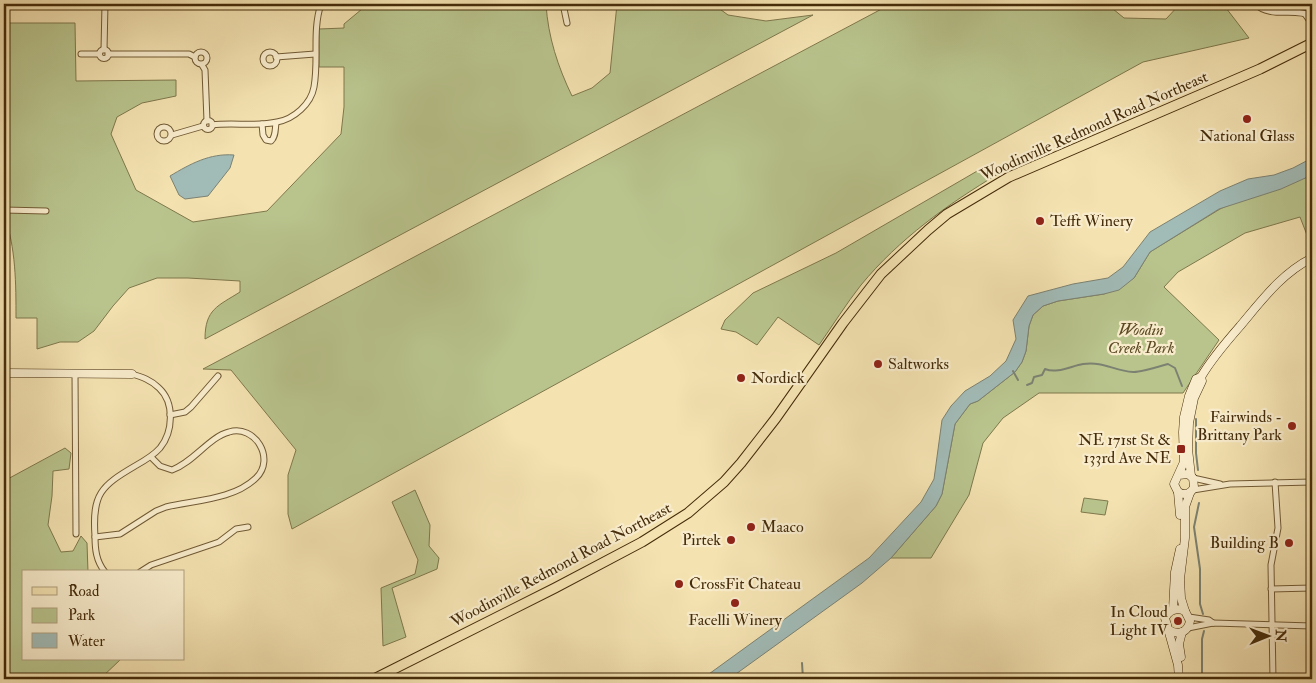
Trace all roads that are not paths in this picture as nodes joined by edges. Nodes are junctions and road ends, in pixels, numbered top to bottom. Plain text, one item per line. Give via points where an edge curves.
1 (104, 4) edge
2 (321, 4) edge
3 (564, 4) edge
4 (1255, 4) edge
5 (1302, 12) junction
6 (1312, 16) edge
7 (567, 23) dead end
8 (1312, 24) edge
9 (1312, 43) edge
10 (106, 52) junction
11 (81, 54) dead end
12 (315, 54) junction
13 (195, 57) junction
14 (276, 57) dead end
15 (202, 65) junction
16 (207, 121) junction
17 (276, 123) junction
18 (262, 124) junction
19 (212, 125) junction
20 (203, 126) junction
21 (172, 135) dead end
22 (4, 210) edge
23 (46, 211) dead end
24 (1312, 258) edge
25 (4, 373) edge
26 (75, 373) junction
27 (132, 374) joint
28 (218, 376) dead end
29 (1201, 377) junction
30 (170, 415) junction
31 (151, 457) junction
32 (1179, 475) junction
33 (1192, 477) junction
34 (1275, 482) junction
35 (1312, 482) edge
36 (1221, 485) junction
37 (1178, 492) junction
38 (1191, 492) junction
39 (248, 527) dead end
40 (76, 534) dead end
41 (95, 537) junction
42 (104, 570) edge
43 (143, 570) edge
44 (1312, 588) edge
45 (1271, 589) junction
46 (1173, 609) junction
47 (1187, 614) junction
48 (1213, 623) junction
49 (1272, 625) junction
50 (1312, 626) edge
51 (1169, 630) junction
52 (1185, 630) junction
53 (374, 679) edge
54 (1179, 679) edge
55 (1184, 679) edge
56 (1273, 679) edge

1 - 10 street
2 - 12 street via 317,16
3 - 7 street
4 - 5 street via 1269,12
5 - 6 street
5 - 8 street
9 - 53 main road, Woodinville Redmond Road Northeast via 1260,69 1009,177 947,214 881,274 741,463 688,513 642,542 555,588
10 - 11 street via 104,58 99,54
10 - 13 street via 189,54
12 - 14 street
12 - 17 street via 311,98 297,113
13 - 15 street
13 - 15 street via 200,52 206,54 207,61
15 - 16 street via 205,70
16 - 19 street
16 - 20 street
17 - 18 street
17 - 18 street via 271,141 266,140
18 - 19 street
19 - 20 street via 209,130
20 - 21 street
22 - 23 street
24 - 29 main road via 1269,291
25 - 26 main road
26 - 27 main road
26 - 40 street
27 - 30 street via 146,378 159,388 165,396
28 - 30 street via 185,412
29 - 32 main road via 1196,379 1185,410 1182,432 1184,462
29 - 33 main road via 1189,423
30 - 31 street via 167,436
31 - 41 street via 106,484 95,509
31 - 41 street via 160,466 172,470 218,437 234,431 248,433 255,438 264,455 264,463 261,472 245,486 166,507 120,534
32 - 33 main road
32 - 37 main road via 1174,484
33 - 36 street
33 - 38 main road via 1195,484
34 - 35 street
34 - 36 street
34 - 45 street via 1278,528 1272,552
36 - 38 street
37 - 38 main road
37 - 46 main road via 1180,541
38 - 47 main road via 1185,507 1180,579 1180,598
39 - 43 street via 236,529 220,542
41 - 42 street via 97,559
44 - 45 street
45 - 49 street
46 - 47 main road
46 - 51 main road via 1166,618
47 - 48 street
47 - 52 main road via 1189,625
48 - 49 street
48 - 52 street
49 - 50 street
49 - 56 street
51 - 52 main road via 1176,633
51 - 54 main road
52 - 55 main road via 1179,644

